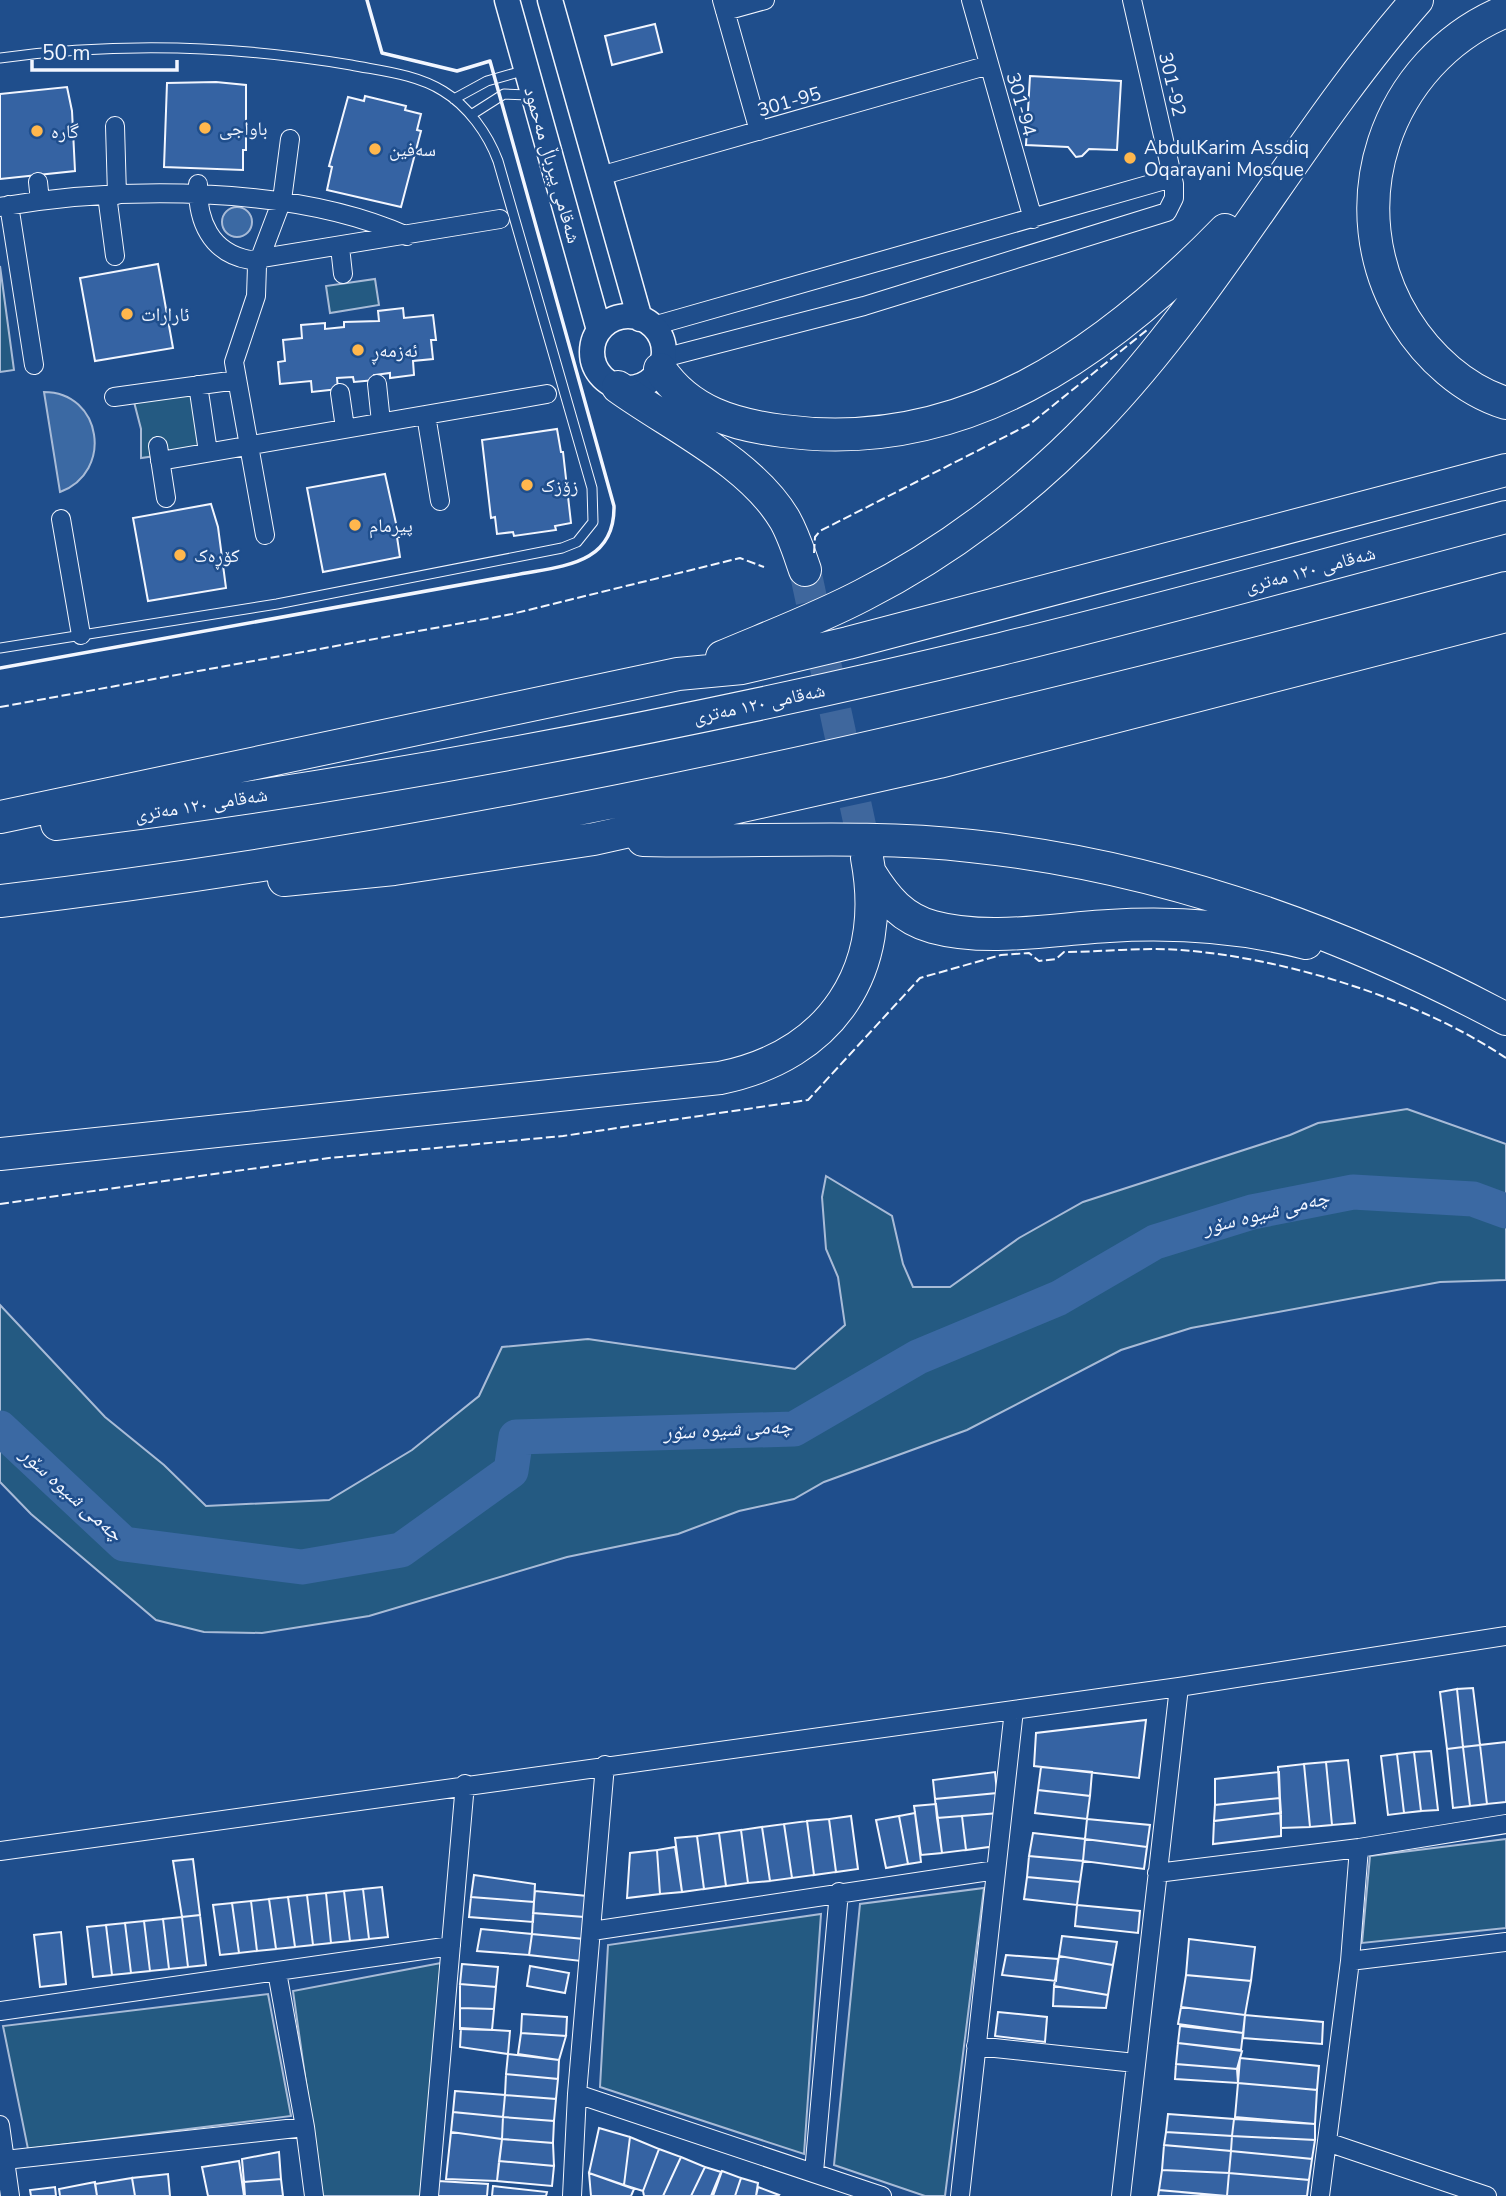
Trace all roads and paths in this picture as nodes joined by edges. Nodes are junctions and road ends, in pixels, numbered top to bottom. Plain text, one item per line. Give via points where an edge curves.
1 (506, 0) edge
2 (550, 0) edge
3 (765, 0) edge
4 (971, 0) edge
5 (1132, 0) edge
6 (1417, 0) edge
7 (723, 5) edge
8 (1506, 11) edge
9 (0, 58) edge
10 (989, 65) junction
11 (527, 70) junction
12 (1341, 93) junction
13 (534, 97) junction
14 (454, 99) junction
15 (471, 116) junction
16 (114, 126) dead end
17 (759, 131) junction
18 (290, 139) dead end
19 (600, 176) junction
20 (1172, 178) junction
21 (38, 182) dead end
22 (198, 189) junction
23 (112, 195) junction
24 (40, 201) junction
25 (281, 203) junction
26 (4, 206) edge
27 (500, 219) dead end
28 (1033, 219) junction
29 (407, 236) junction
30 (340, 247) junction
31 (115, 256) dead end
32 (259, 261) junction
33 (343, 274) dead end
34 (647, 322) junction
35 (599, 330) junction
36 (662, 363) junction
37 (34, 365) dead end
38 (237, 380) junction
39 (377, 384) dead end
40 (198, 385) junction
41 (618, 387) junction
42 (340, 393) dead end
43 (547, 394) dead end
44 (114, 397) dead end
45 (1506, 403) edge
46 (426, 415) junction
47 (381, 422) junction
48 (345, 428) junction
49 (250, 445) junction
50 (208, 452) junction
51 (1506, 470) edge
52 (166, 498) dead end
53 (440, 500) dead end
54 (1506, 517) edge
55 (61, 519) dead end
56 (265, 535) dead end
57 (805, 570) tunnel mouth
58 (1506, 588) edge
59 (1506, 616) edge
60 (81, 635) junction
61 (0, 648) edge
62 (678, 674) junction
63 (0, 817) edge
64 (0, 831) edge
65 (594, 839) junction
66 (153, 881) junction
67 (47, 895) junction
68 (0, 901) edge
69 (0, 912) edge
70 (1397, 965) junction
71 (1506, 1019) edge
72 (0, 1154) edge
73 (1506, 1636) edge
74 (1179, 1687) junction
75 (1014, 1710) junction
76 (605, 1765) junction
77 (465, 1784) junction
78 (1506, 1824) edge
79 (1359, 1848) junction
80 (0, 1851) edge
81 (996, 1870) junction
82 (1157, 1873) junction
83 (839, 1892) junction
84 (592, 1931) junction
85 (1506, 1942) edge
86 (452, 1946) junction
87 (1350, 1961) junction
88 (277, 1972) junction
89 (0, 2011) edge
90 (976, 2046) junction
91 (1135, 2063) junction
92 (577, 2094) junction
93 (0, 2126) edge
94 (305, 2127) junction
95 (1327, 2142) junction
96 (5, 2160) junction
97 (814, 2172) junction
98 (10, 2196) edge
99 (314, 2196) edge
100 (429, 2196) edge
101 (572, 2196) edge
102 (882, 2196) edge
103 (960, 2196) edge
104 (1121, 2196) edge
105 (1320, 2196) edge
106 (1487, 2196) edge

1 - 11 main road, شەقامی پیرباڵ مەحمود
2 - 19 main road
3 - 7 street
4 - 10 street, 301-94
5 - 20 street, 301-92
6 - 12 highway
7 - 17 street
8 - 45 highway via 1464,33 1418,76 1387,129 1373,185 1376,246 1399,311 1444,367
9 - 14 lane via 112,46 239,50 403,75
10 - 17 street, 301-95
10 - 28 street, 301-94
11 - 13 main road, شەقامی پیرباڵ مەحمود
11 - 14 lane via 487,81
12 - 36 highway via 1237,217 1161,291 1083,354 985,407 940,422 881,433 759,428 711,414 686,398
12 - 62 highway via 1143,367 1041,473 942,548 864,595
13 - 15 lane via 504,94
13 - 35 main road, شەقامی پیرباڵ مەحمود
14 - 15 lane
15 - 60 lane via 499,161 584,457 594,510 586,534 562,548 452,570
16 - 23 street
17 - 19 street, 301-95
18 - 25 street
19 - 34 main road
20 - 28 street
20 - 36 street via 1174,198 1159,217
21 - 24 street
22 - 23 street
22 - 25 street
22 - 32 street via 207,233 233,256
23 - 24 street
23 - 31 street
24 - 26 street
25 - 29 street via 330,204 360,211
25 - 32 street
26 - 37 street
27 - 29 street
28 - 34 street
29 - 30 street
30 - 32 street
30 - 33 street
32 - 38 street via 256,296 235,351
34 - 35 main road via 618,317
34 - 36 main road via 662,341
35 - 41 main road, شەقامی پیرباڵ مەحمود via 591,349 595,369
36 - 41 main road via 654,377 639,387
38 - 40 street
38 - 49 street
39 - 47 street
40 - 44 street
40 - 50 street
41 - 57 highway via 762,490 785,520
42 - 48 street
43 - 46 street
46 - 47 street
46 - 53 street
47 - 48 street
48 - 49 street
49 - 50 street
49 - 56 street
50 - 52 street via 159,453
51 - 62 highway via 848,643 742,668
54 - 64 highway, شەقامی ١٢٠ مەتری via 1001,649 723,711 389,775
55 - 60 street
58 - 66 highway via 1035,709 683,789
59 - 65 highway via 939,762
60 - 61 lane
62 - 63 highway
65 - 66 highway via 275,882
65 - 70 highway via 885,841 969,845 1080,861 1189,886 1295,921
66 - 67 highway
67 - 68 highway
67 - 69 highway
70 - 71 highway
70 - 72 highway via 1288,938 1201,927 951,931 897,909 868,866 870,938 852,989 812,1036 750,1071
73 - 74 street
74 - 75 street
74 - 82 street
75 - 76 street
75 - 81 street
76 - 77 street
76 - 84 street
77 - 80 street
77 - 86 street
78 - 79 street
79 - 82 street
79 - 87 street
81 - 83 street
81 - 90 street
82 - 91 street
83 - 84 street
83 - 97 street
84 - 92 street
85 - 87 street
86 - 88 street
86 - 100 street
87 - 95 street
88 - 89 street
88 - 94 street
90 - 91 street
90 - 103 street
91 - 104 street
92 - 97 street
92 - 101 street
93 - 96 street
94 - 96 street
94 - 99 street
95 - 105 street
95 - 106 street
96 - 98 street
97 - 102 street

